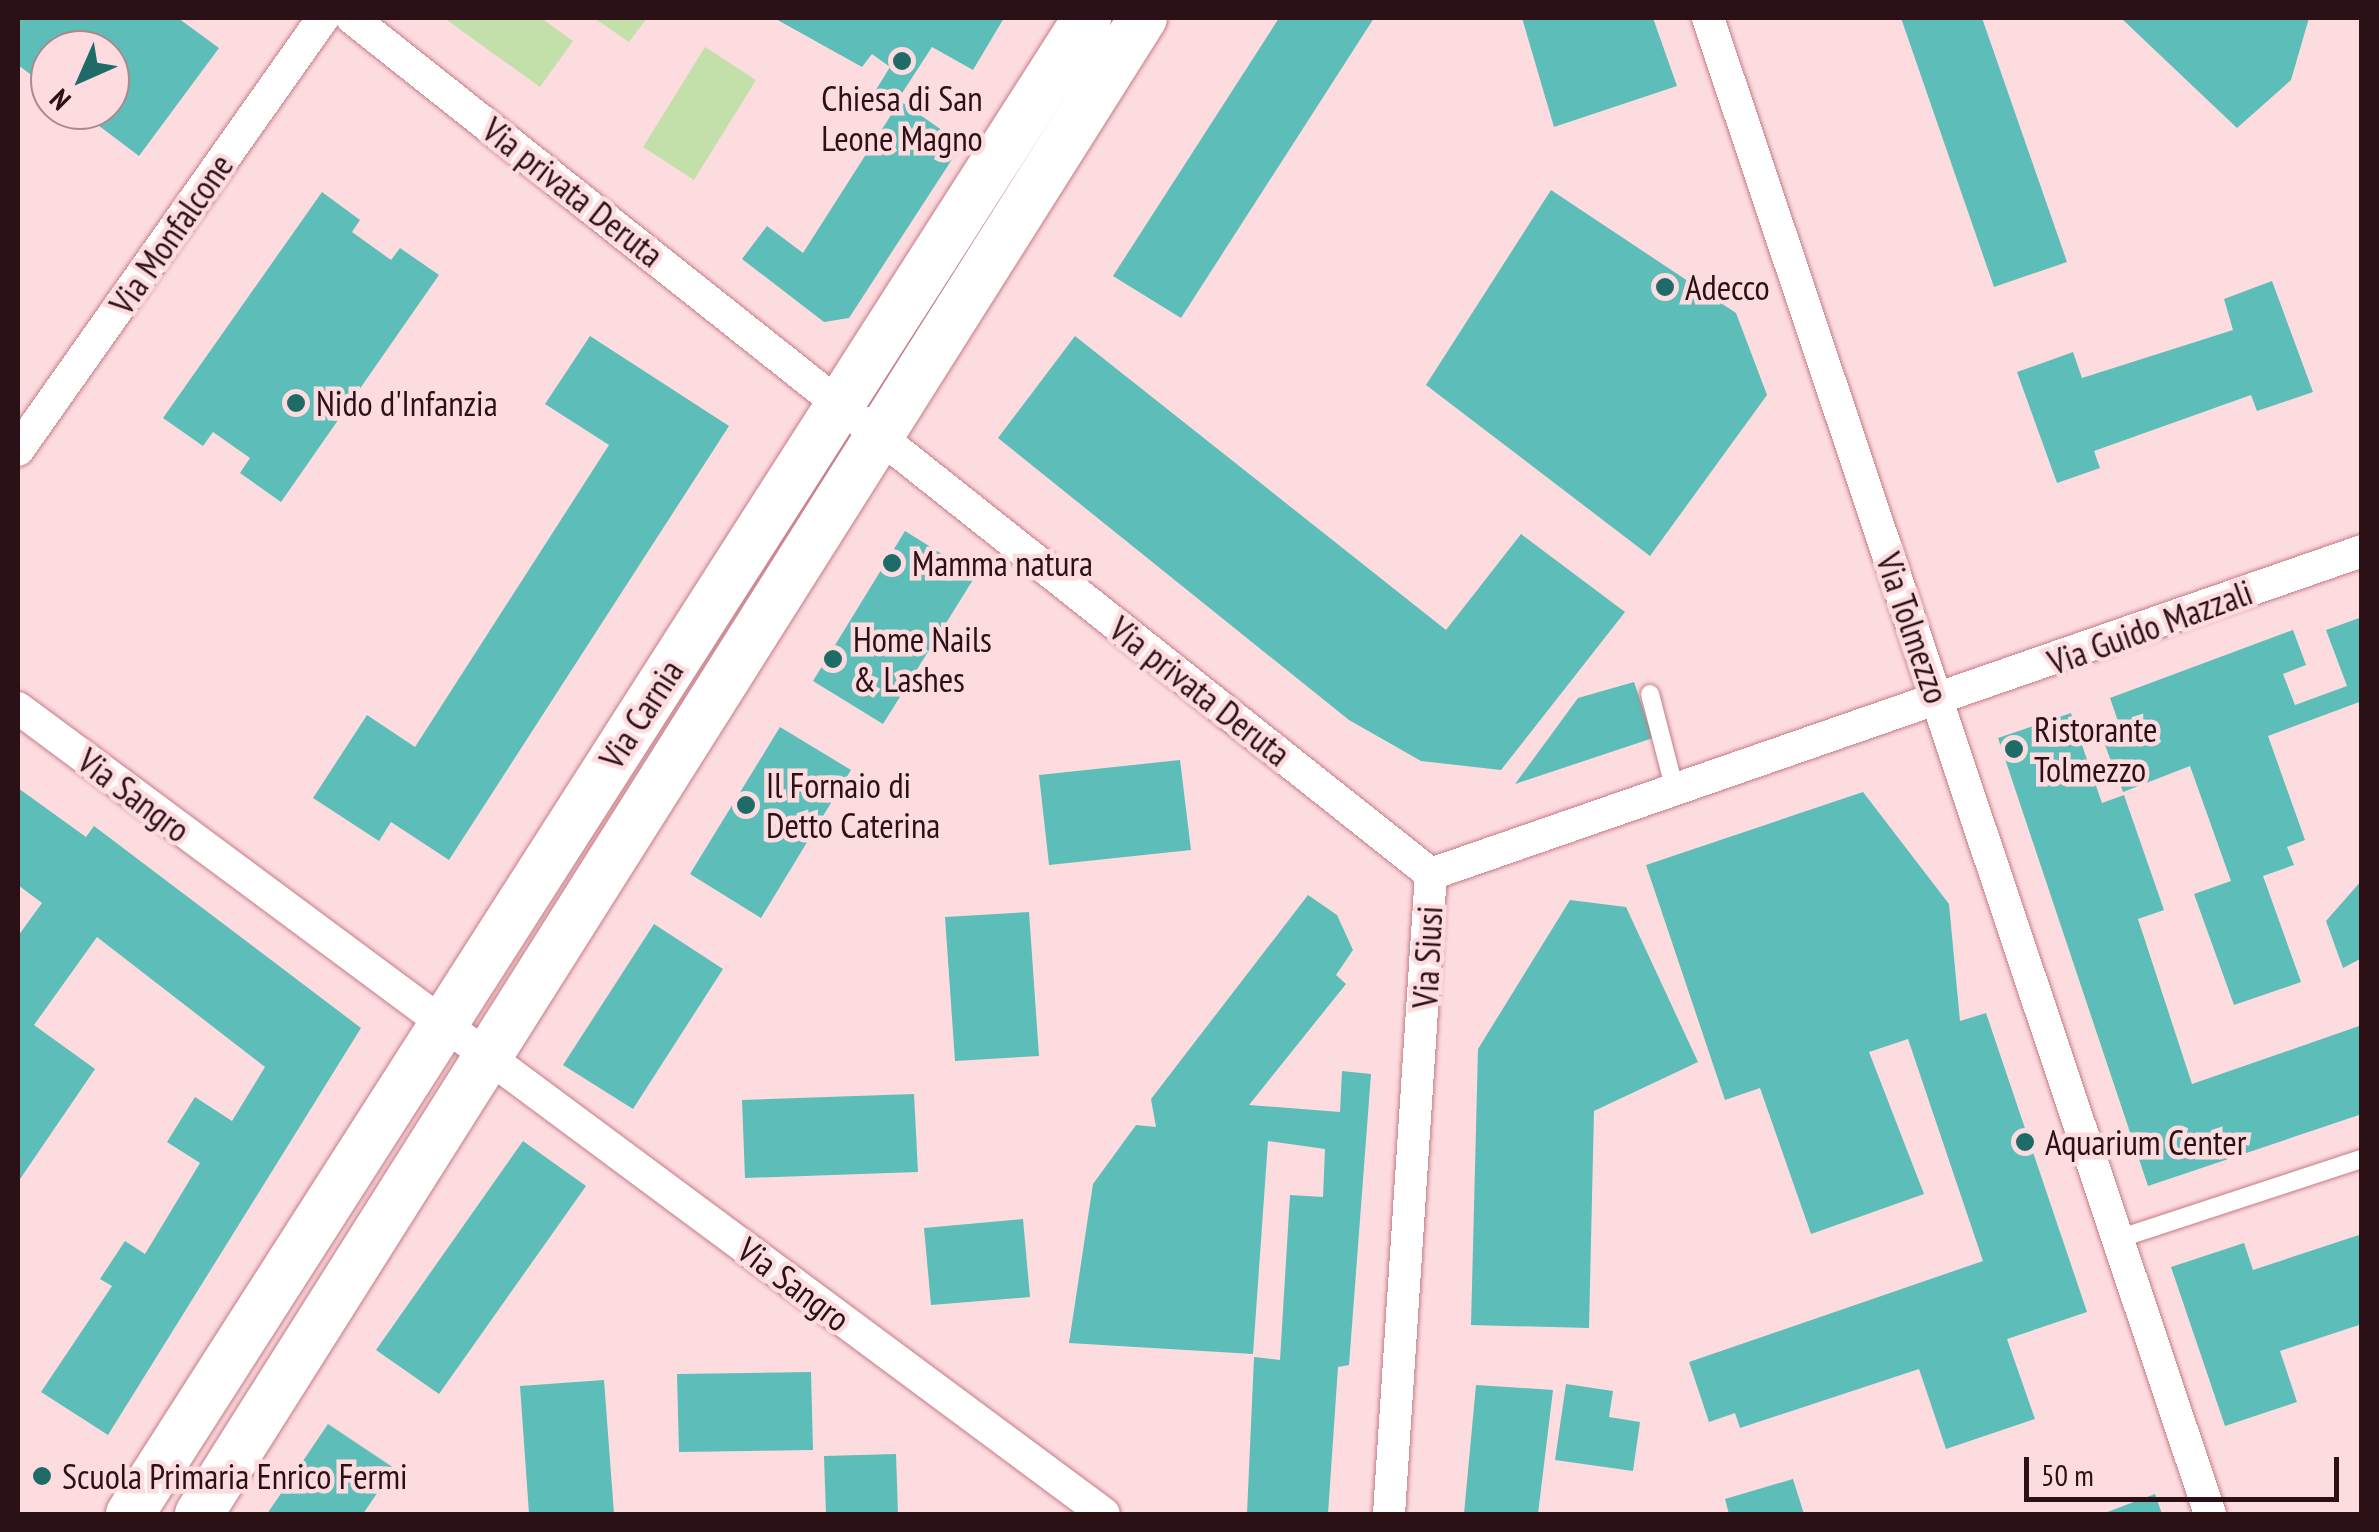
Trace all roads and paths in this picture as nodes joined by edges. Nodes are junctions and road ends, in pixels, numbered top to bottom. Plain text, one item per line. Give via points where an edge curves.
1 (324, 18) edge
2 (352, 18) edge
3 (1087, 18) edge
4 (1143, 18) edge
5 (1708, 18) edge
6 (857, 419) junction
7 (18, 450) edge
8 (2362, 550) edge
9 (1650, 694) dead end
10 (1938, 702) junction
11 (18, 708) edge
12 (1675, 791) junction
13 (1431, 874) junction
14 (443, 1024) junction
15 (484, 1053) junction
16 (2362, 1159) edge
17 (2118, 1239) junction
18 (130, 1514) edge
19 (199, 1514) edge
20 (1104, 1514) edge
21 (1389, 1514) edge
22 (2210, 1514) edge

1 - 7 street, Via Monfalcone
2 - 6 street, Via privata Deruta
3 - 6 street, Via Carnia
4 - 6 street, Via Carnia
5 - 10 street, Via Tolmezzo
6 - 13 street, Via privata Deruta
6 - 14 street, Via Carnia
6 - 15 street, Via Carnia
8 - 10 street, Via Guido Mazzali
9 - 12 lane
10 - 12 street, Via Siusi
10 - 17 street, Via Tolmezzo
11 - 14 street, Via Sangro
12 - 13 street, Via Siusi
13 - 21 street, Via Siusi
14 - 15 street
14 - 18 street, Via Carnia
15 - 19 street, Via Carnia
15 - 20 street, Via Sangro
16 - 17 lane
17 - 22 street, Via Tolmezzo

